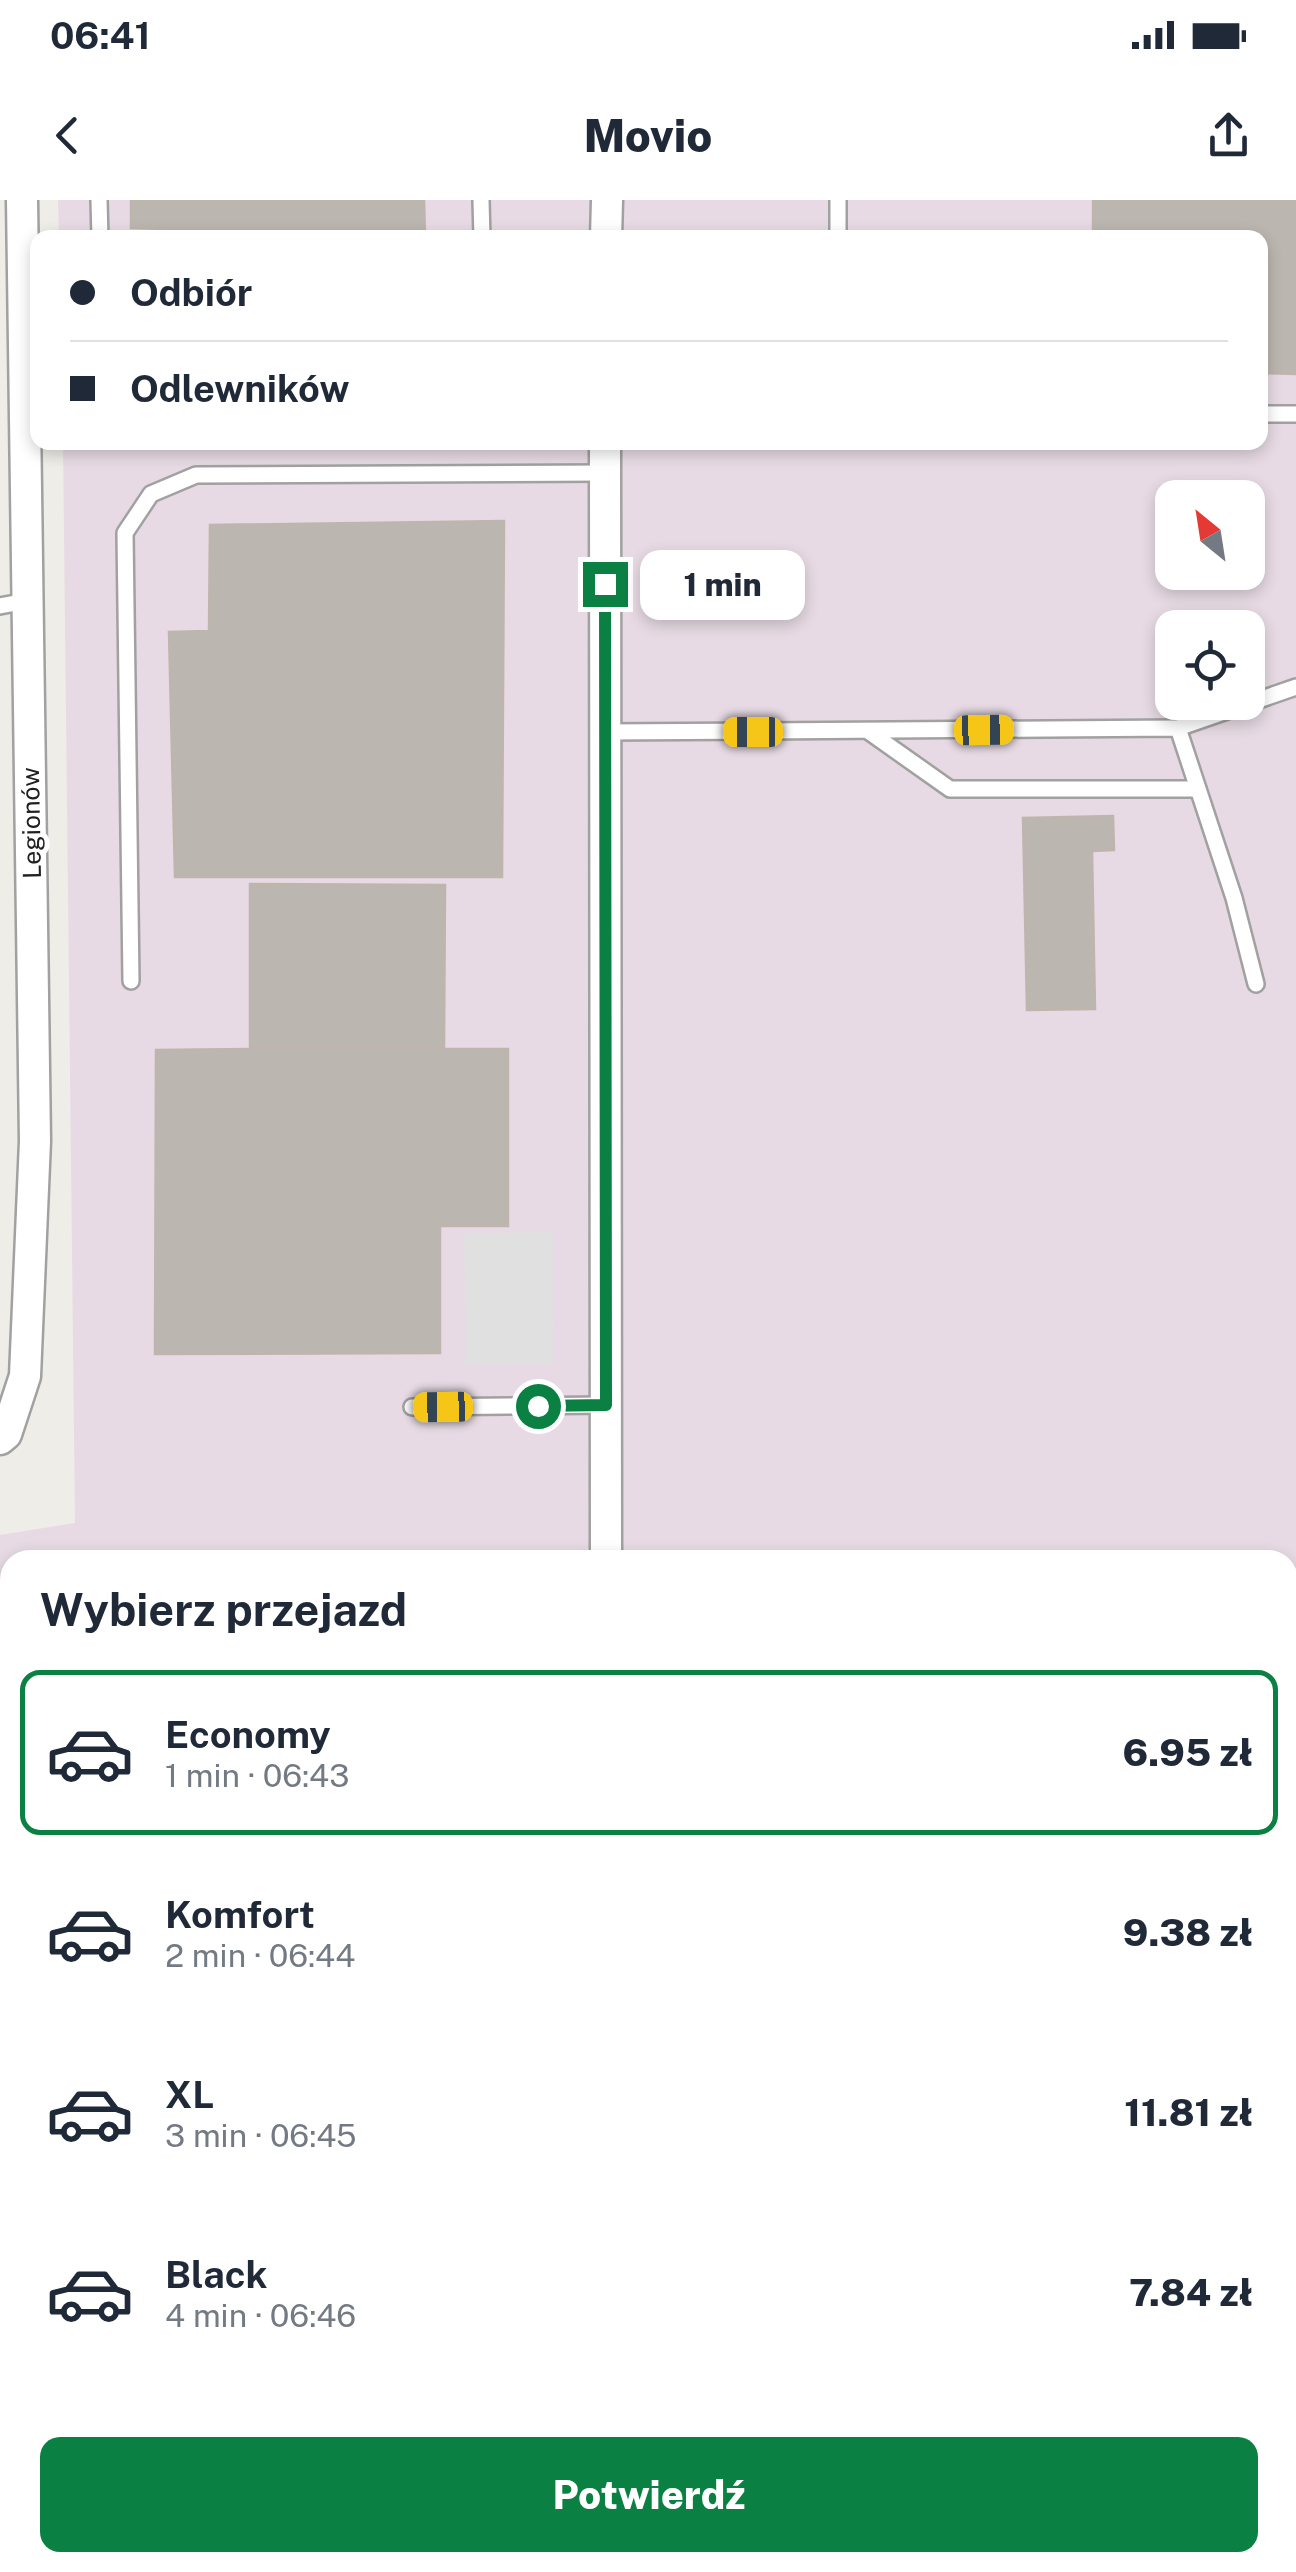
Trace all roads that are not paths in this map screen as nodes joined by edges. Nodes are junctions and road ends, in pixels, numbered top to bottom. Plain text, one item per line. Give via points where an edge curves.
1 (22, 200) edge
2 (99, 200) edge
3 (481, 200) edge
4 (606, 200) edge
5 (838, 200) edge
6 (100, 230) edge
7 (482, 230) edge
8 (606, 230) edge
9 (838, 230) edge
10 (1268, 414) edge
11 (1296, 414) edge
12 (605, 450) edge
13 (604, 473) junction
14 (14, 603) edge
15 (1296, 687) edge
16 (1178, 728) junction
17 (868, 731) junction
18 (606, 732) junction
19 (1198, 789) junction
20 (131, 981) dead end
21 (1256, 984) dead end
22 (606, 1405) junction
23 (412, 1408) dead end
24 (0, 1439) edge
25 (606, 1550) edge

1 - 14 street, Legionów
2 - 6 lane
3 - 7 lane
4 - 8 street
5 - 9 lane
10 - 11 lane
12 - 13 street
13 - 18 street
13 - 20 lane via 196,475 151,494 125,533
14 - 24 street, Legionów via 35,1141 25,1376
15 - 16 lane
16 - 17 lane
16 - 19 lane
17 - 18 lane
17 - 19 lane via 950,789
18 - 22 street
19 - 21 lane
22 - 23 lane
22 - 25 street

